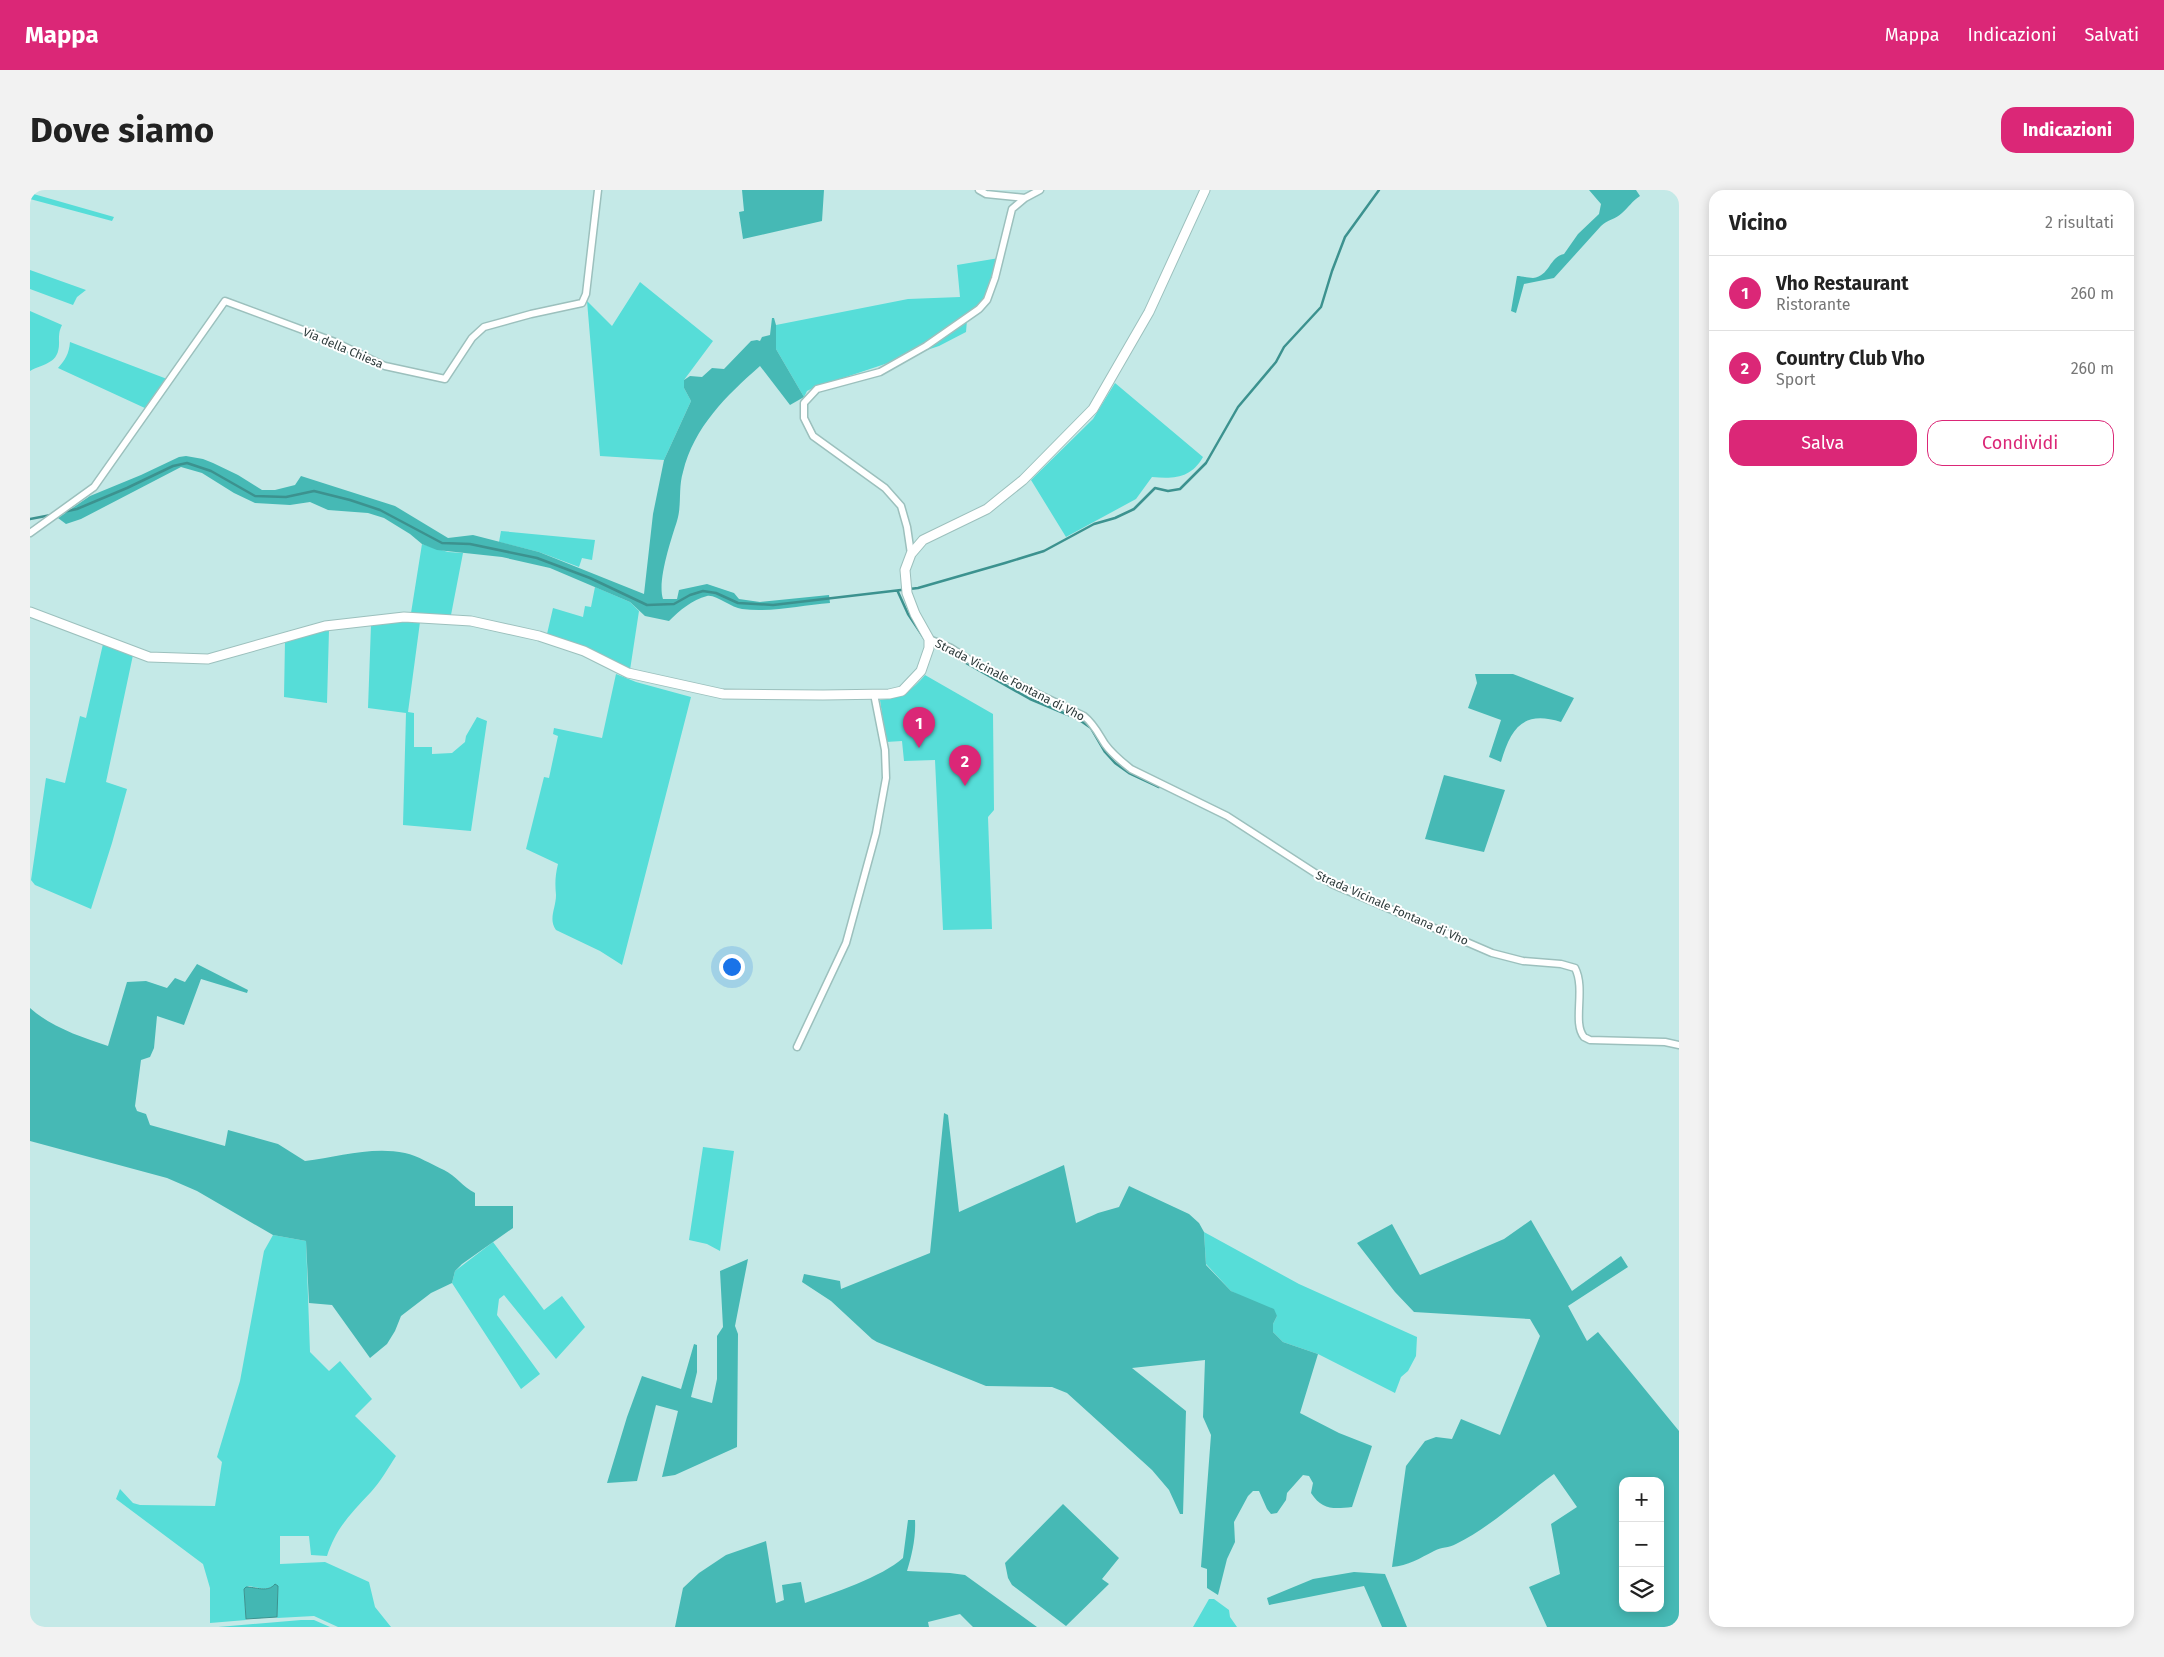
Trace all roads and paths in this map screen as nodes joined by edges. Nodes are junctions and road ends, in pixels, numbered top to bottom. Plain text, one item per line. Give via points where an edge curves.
1 (598, 190) edge
2 (979, 190) edge
3 (1040, 190) edge
4 (1205, 190) edge
5 (1024, 198) junction
6 (30, 532) edge
7 (911, 554) junction
8 (30, 612) edge
9 (929, 639) junction
10 (874, 694) junction
11 (1679, 1044) edge
12 (797, 1047) dead end

1 - 6 street, Via della Chiesa via 586,294 582,303 484,327 472,338 445,379 385,366 335,342 225,301 102,478 88,493
2 - 5 street via 986,194
3 - 5 street
4 - 7 street via 1149,312 1092,409 1023,480 987,509 923,540
5 - 7 street via 1012,209 995,278 987,300 979,308 926,346 880,372 817,389 804,403 804,418 813,436 885,488 901,506
7 - 9 street via 905,570 907,590 915,614
8 - 10 street via 150,657 208,659 326,626 404,617 470,621 539,636 584,651 628,673 723,694
9 - 10 street via 927,658 911,683 902,691
9 - 11 street, Strada Vicinale Fontana di Vho via 1084,716 1093,723 1117,758 1130,768 1227,816 1332,884 1492,953 1523,962 1574,968 1580,982 1579,1026 1584,1037 1590,1040
10 - 12 street via 885,750 886,778 876,834 846,943

